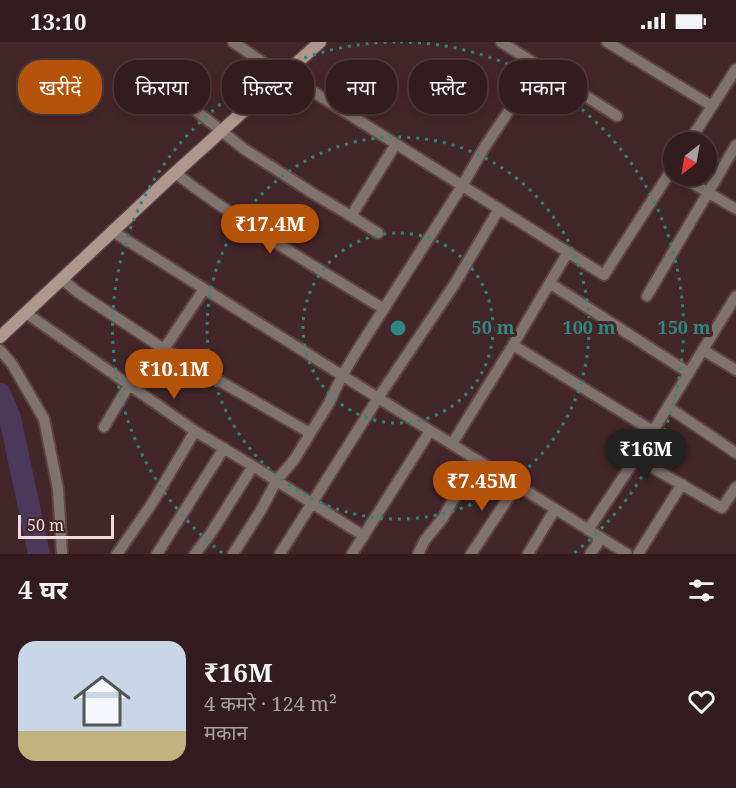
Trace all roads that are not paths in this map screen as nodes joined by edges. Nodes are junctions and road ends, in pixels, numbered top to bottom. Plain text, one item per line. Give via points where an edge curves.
1 (233, 42) edge
2 (320, 42) edge
3 (501, 42) edge
4 (607, 42) edge
5 (261, 60) edge
6 (300, 60) edge
7 (736, 69) edge
8 (314, 93) edge
9 (712, 106) junction
10 (200, 114) edge
11 (241, 114) edge
12 (507, 114) edge
13 (617, 116) dead end
14 (221, 132) junction
15 (695, 132) edge
16 (396, 144) junction
17 (736, 145) edge
18 (175, 173) junction
19 (462, 186) junction
20 (664, 186) edge
21 (698, 186) edge
22 (708, 192) junction
23 (736, 208) edge
24 (500, 209) junction
25 (351, 216) junction
26 (112, 231) junction
27 (378, 234) dead end
28 (568, 252) junction
29 (62, 279) junction
30 (550, 284) junction
31 (204, 289) junction
32 (647, 296) dead end
33 (735, 299) edge
34 (384, 309) junction
35 (27, 313) junction
36 (0, 337) edge
37 (513, 345) junction
38 (164, 349) junction
39 (0, 350) edge
40 (703, 350) junction
41 (736, 370) edge
42 (689, 373) junction
43 (342, 376) junction
44 (129, 385) junction
45 (378, 398) junction
46 (668, 407) junction
47 (104, 427) dead end
48 (195, 431) junction
49 (430, 431) junction
50 (652, 431) junction
51 (310, 434) junction
52 (452, 444) junction
53 (224, 448) junction
54 (736, 453) edge
55 (636, 458) junction
56 (479, 461) junction
57 (253, 466) junction
58 (277, 480) junction
59 (682, 484) junction
60 (517, 485) junction
61 (736, 487) edge
62 (312, 502) junction
63 (555, 509) junction
64 (592, 533) junction
65 (364, 536) junction
66 (62, 554) edge
67 (117, 554) edge
68 (157, 554) edge
69 (195, 554) edge
70 (233, 554) edge
71 (280, 554) edge
72 (352, 554) edge
73 (418, 554) edge
74 (471, 554) edge
75 (528, 554) edge
76 (590, 554) edge
77 (627, 554) edge
78 (638, 554) edge

1 - 5 street
2 - 6 main road
3 - 13 street
4 - 9 street
7 - 9 street
8 - 16 street
9 - 15 street
10 - 14 street
11 - 14 main road
12 - 19 street
14 - 18 main road
14 - 25 street
16 - 19 street
16 - 25 street
17 - 22 street
18 - 26 main road
18 - 34 street via 298,257
19 - 24 street
19 - 34 street
20 - 28 street via 604,275
21 - 22 street
22 - 23 street
22 - 32 street
24 - 28 street
24 - 45 street
25 - 27 street
26 - 29 main road
26 - 31 street
28 - 30 street
29 - 35 main road
29 - 38 street
30 - 37 street
30 - 42 street
31 - 38 street
31 - 43 street
33 - 40 street
34 - 43 street
35 - 36 main road
35 - 44 street
37 - 50 street
37 - 52 street
38 - 44 street
38 - 51 street
39 - 66 street via 44,419 58,489
40 - 41 street
40 - 42 street
42 - 46 street
43 - 45 street
43 - 51 street
44 - 47 street
44 - 48 street
45 - 49 street
45 - 62 street
46 - 50 street
46 - 54 street
48 - 53 street
48 - 67 street
49 - 52 street
49 - 65 street
50 - 55 street
51 - 58 street
52 - 56 street
53 - 57 street
53 - 68 street
55 - 59 street
55 - 64 street via 612,492
56 - 60 street
56 - 73 street
57 - 58 street
57 - 69 street
58 - 62 street
58 - 70 street
59 - 61 street via 722,508
59 - 78 street
60 - 63 street
60 - 74 street
62 - 65 street
62 - 71 street
63 - 64 street
63 - 75 street
64 - 76 street via 598,543
64 - 77 street
65 - 72 street

